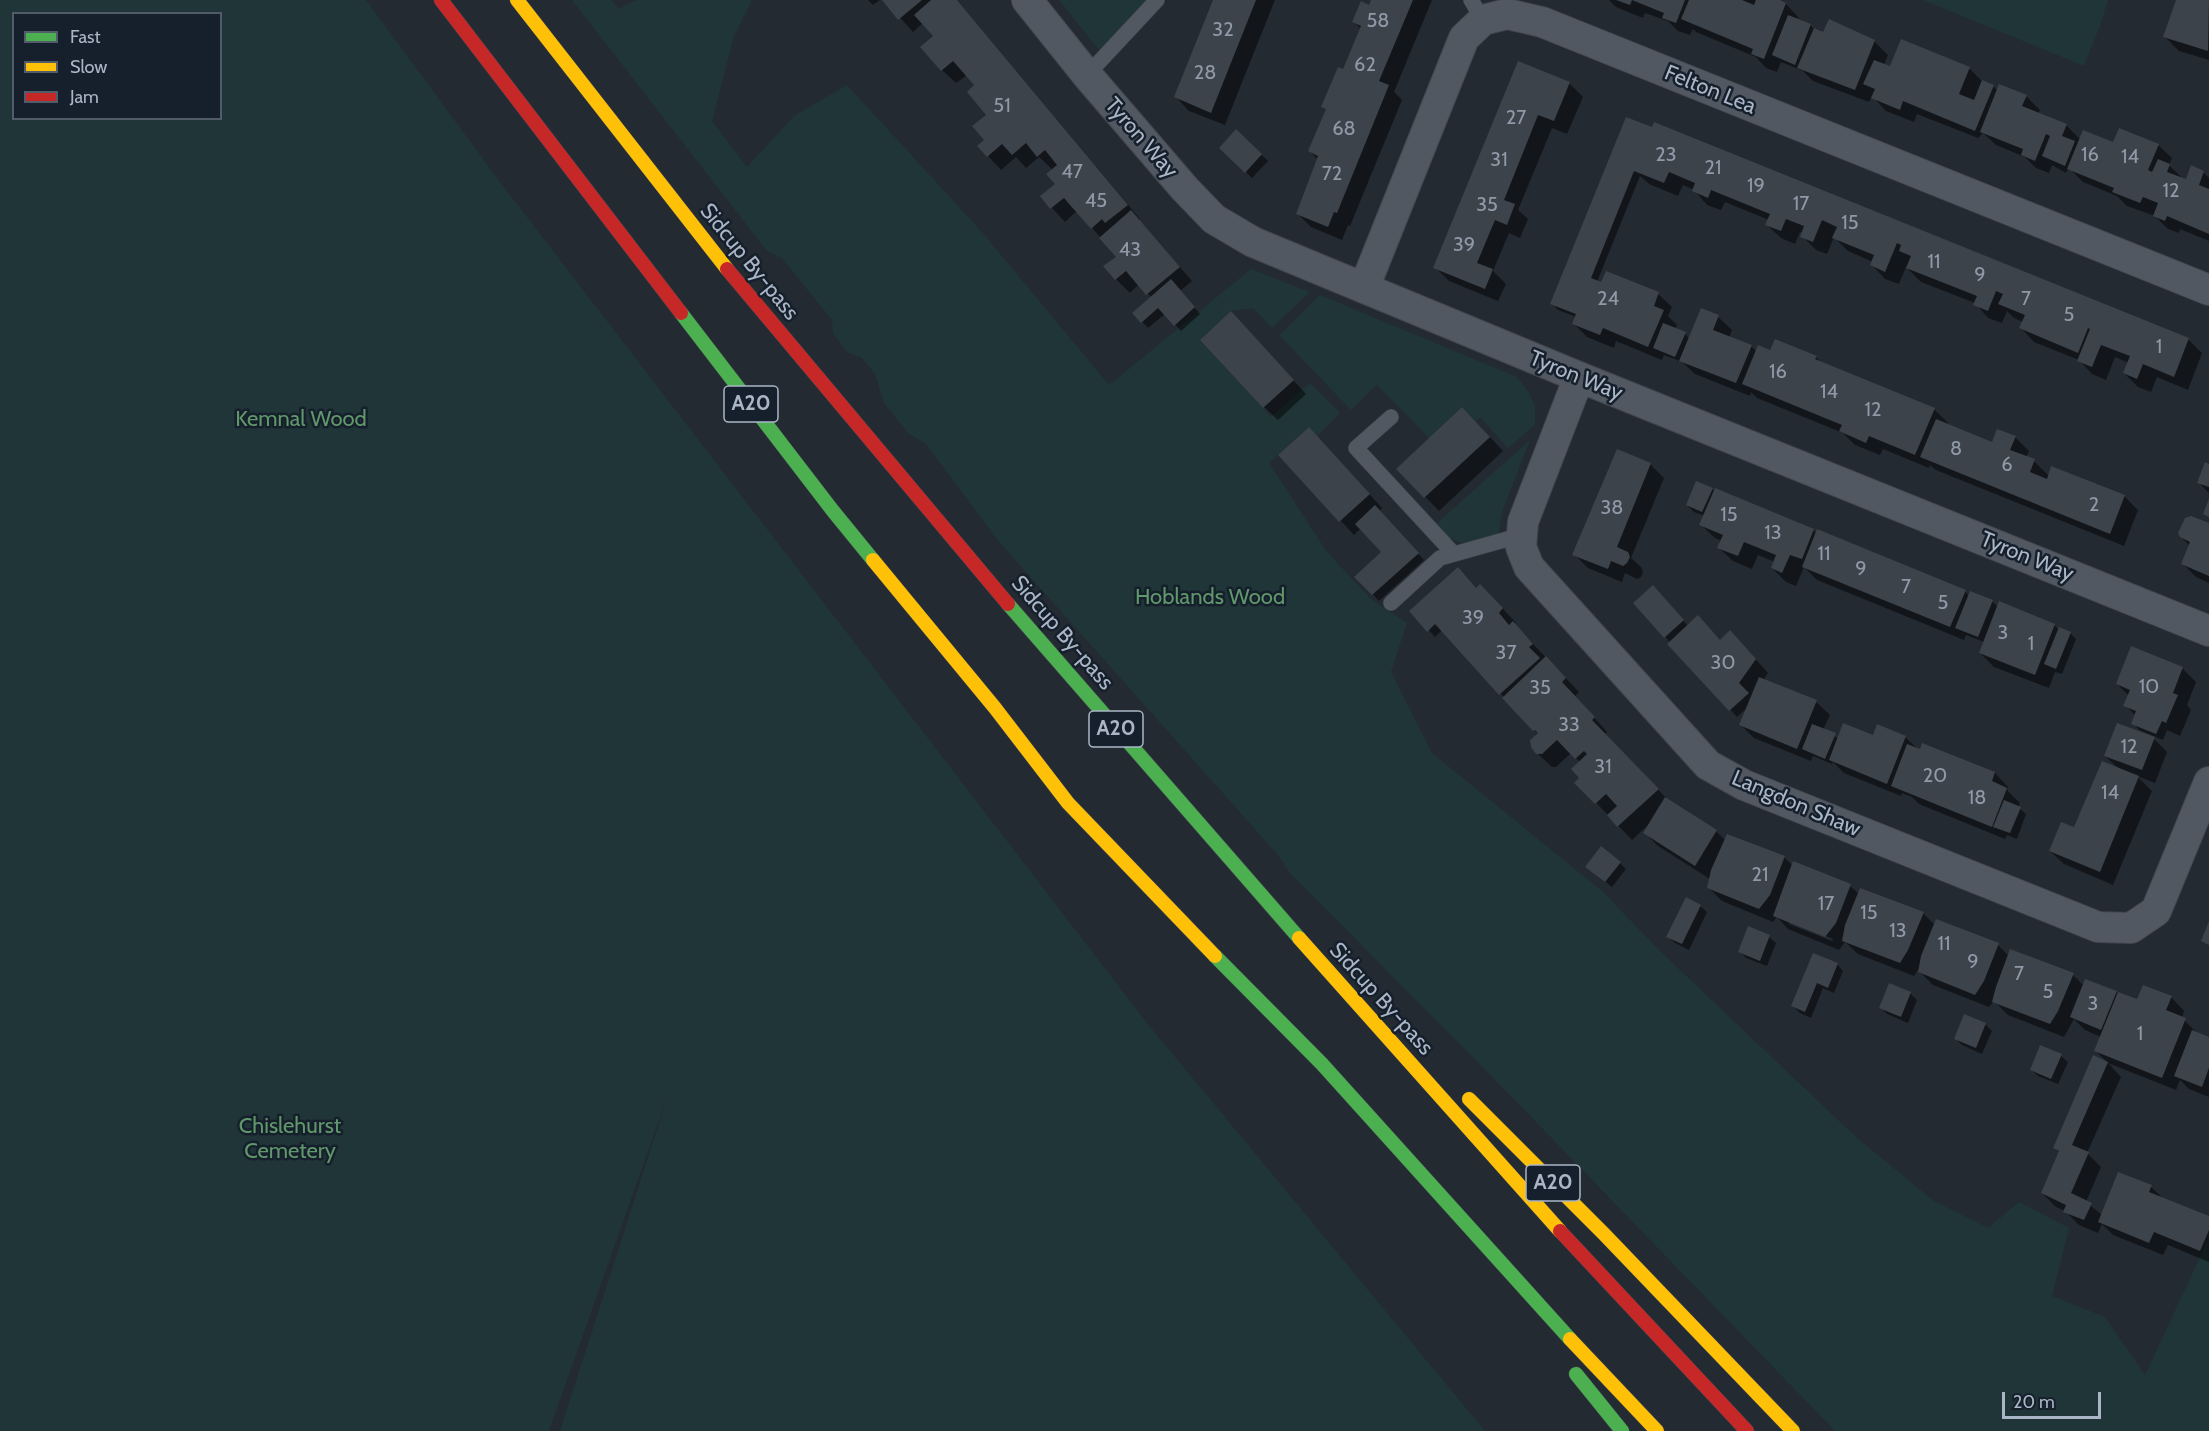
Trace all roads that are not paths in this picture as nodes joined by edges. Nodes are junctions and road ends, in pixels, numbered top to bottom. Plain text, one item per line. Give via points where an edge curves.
1 (441, 0) edge
2 (517, 0) edge
3 (1027, 0) edge
4 (1157, 0) edge
5 (1477, 10) edge
6 (1087, 75) junction
7 (1364, 288) junction
8 (2209, 290) edge
9 (1580, 377) junction
10 (1391, 417) dead end
11 (1522, 535) junction
12 (1453, 553) junction
13 (1391, 603) dead end
14 (2209, 631) edge
15 (2209, 782) edge
16 (1304, 944) junction
17 (1411, 1043) dead end
18 (1322, 1064) junction
19 (1462, 1092) dead end
20 (1502, 1284) dead end
21 (1570, 1367) dead end
22 (1622, 1431) edge
23 (1657, 1431) edge
24 (1747, 1431) edge
25 (1793, 1431) edge

1 - 18 highway, A20 via 833,511 1068,803
2 - 16 highway, Sidcup By-pass / A20 via 732,276 1031,631
3 - 6 street, Tyron Way
4 - 6 lane
5 - 7 street, Felton Lea
5 - 8 street, Felton Lea via 1542,22
6 - 7 street, Tyron Way via 1214,219 1253,242
7 - 9 street, Tyron Way
9 - 11 street, Langdon Shaw via 1523,522
9 - 14 street, Tyron Way
10 - 12 lane via 1356,448
11 - 12 lane
11 - 15 street, Langdon Shaw via 1521,547 1529,567 1708,765 1744,786 2098,927 2131,928 2156,911
12 - 13 lane via 1440,558
16 - 17 highway, A20
16 - 24 highway, Sidcup By-pass / A20 via 1566,1237
18 - 20 highway, A20
18 - 23 highway, A20
19 - 25 highway, A20
21 - 22 highway

